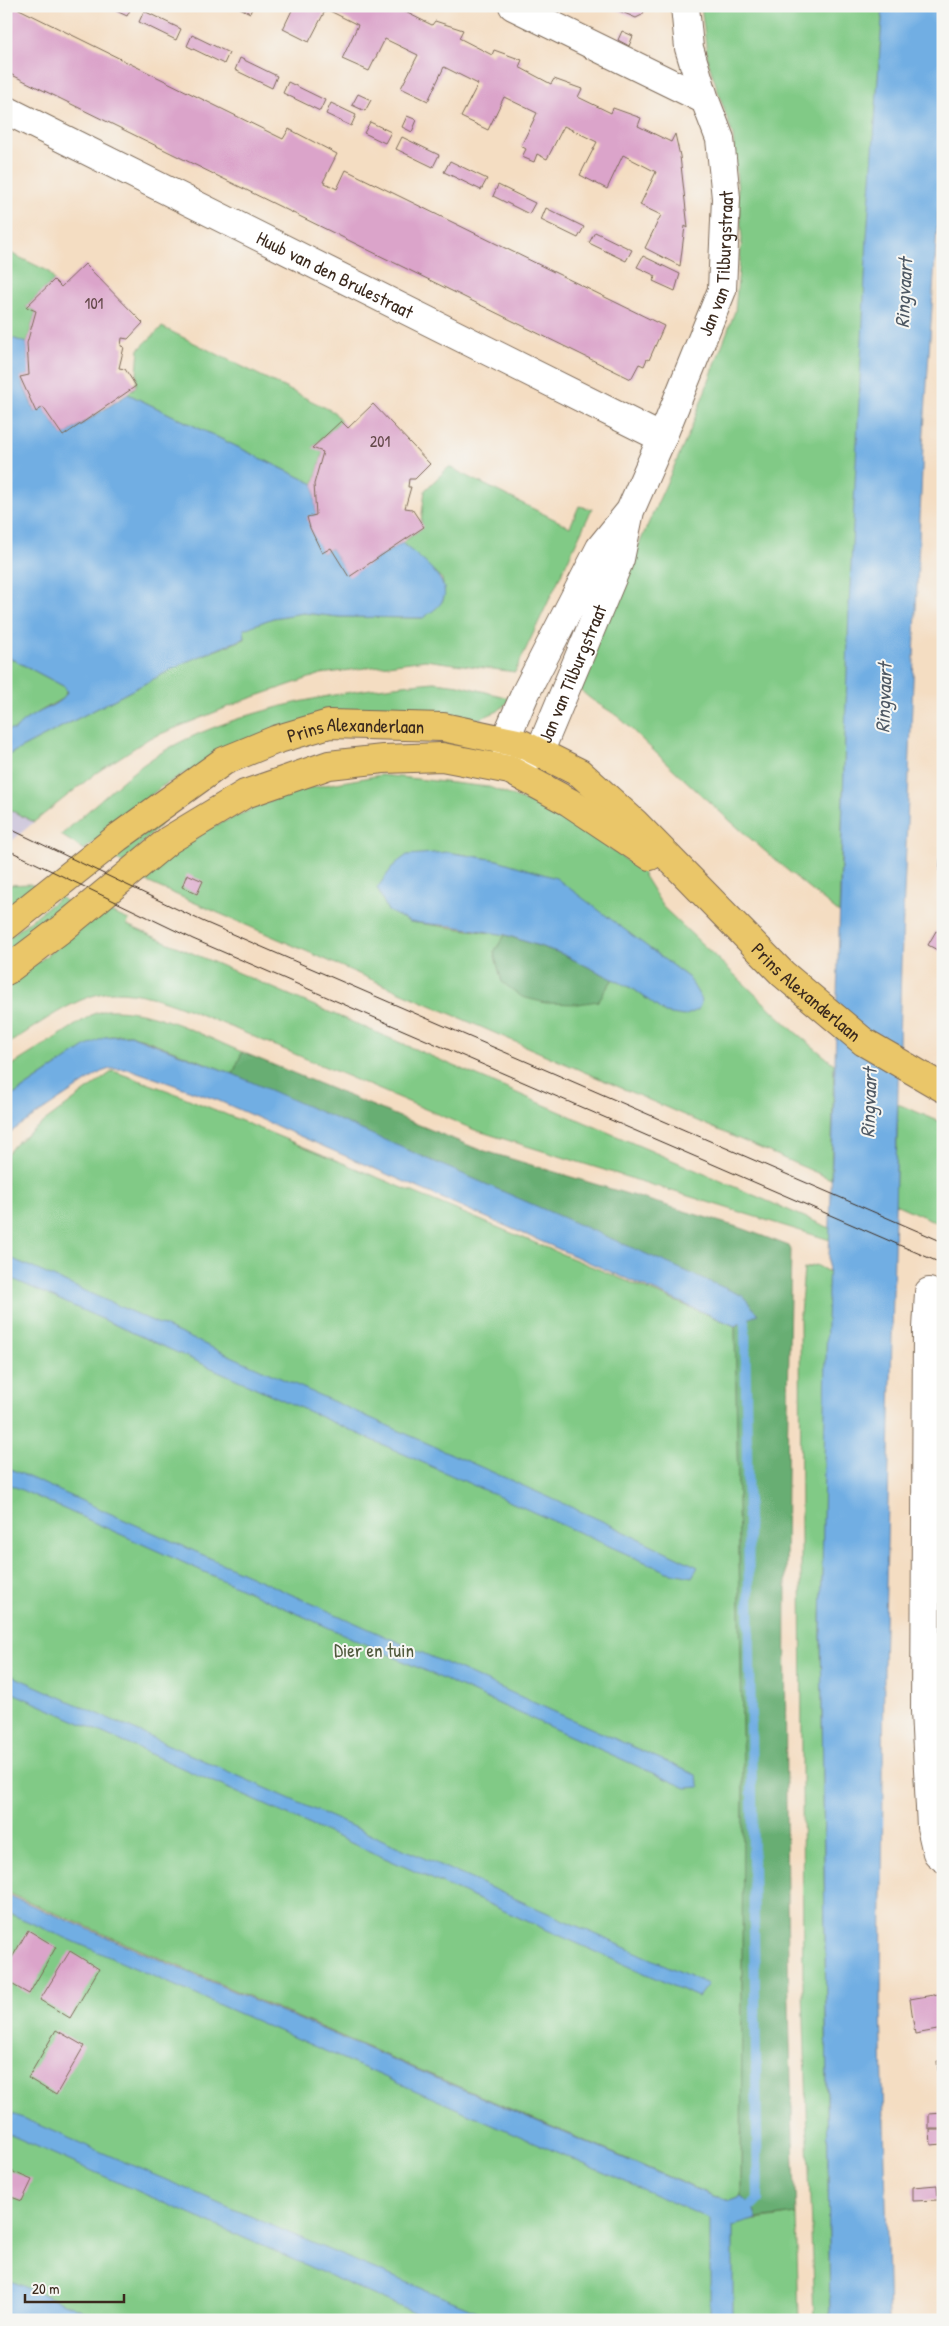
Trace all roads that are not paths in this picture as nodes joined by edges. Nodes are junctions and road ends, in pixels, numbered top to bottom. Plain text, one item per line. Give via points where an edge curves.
1 (513, 6) edge
2 (685, 6) edge
3 (705, 100) junction
4 (6, 110) edge
5 (662, 438) junction
6 (630, 511) junction
7 (505, 740) junction
8 (539, 753) junction
9 (510, 770) junction
10 (708, 898) junction
11 (6, 926) edge
12 (6, 972) edge
13 (943, 1088) edge
14 (929, 1292) dead end
15 (943, 1858) edge

1 - 3 street
2 - 3 street, Jan van Tilburgstraat via 689,48
3 - 5 street, Jan van Tilburgstraat via 720,140 726,198 722,290
4 - 5 street, Huub van den Brulestraat
5 - 6 street, Jan van Tilburgstraat
6 - 7 street, Jan van Tilburgstraat via 600,548
6 - 8 street, Jan van Tilburgstraat via 620,559
7 - 8 main road, Prins Alexanderlaan
7 - 9 street, Jan van Tilburgstraat
7 - 11 main road, Prins Alexanderlaan via 443,727 329,724 275,740 224,761 117,838
8 - 9 street, Jan van Tilburgstraat
8 - 10 main road, Prins Alexanderlaan via 580,773 634,822
9 - 10 main road, Prins Alexanderlaan via 569,802
9 - 12 main road, Prins Alexanderlaan via 442,757 383,758 329,765 246,794 169,840
10 - 13 main road, Prins Alexanderlaan via 783,974 864,1042
14 - 15 street via 925,1711 931,1828 937,1853

